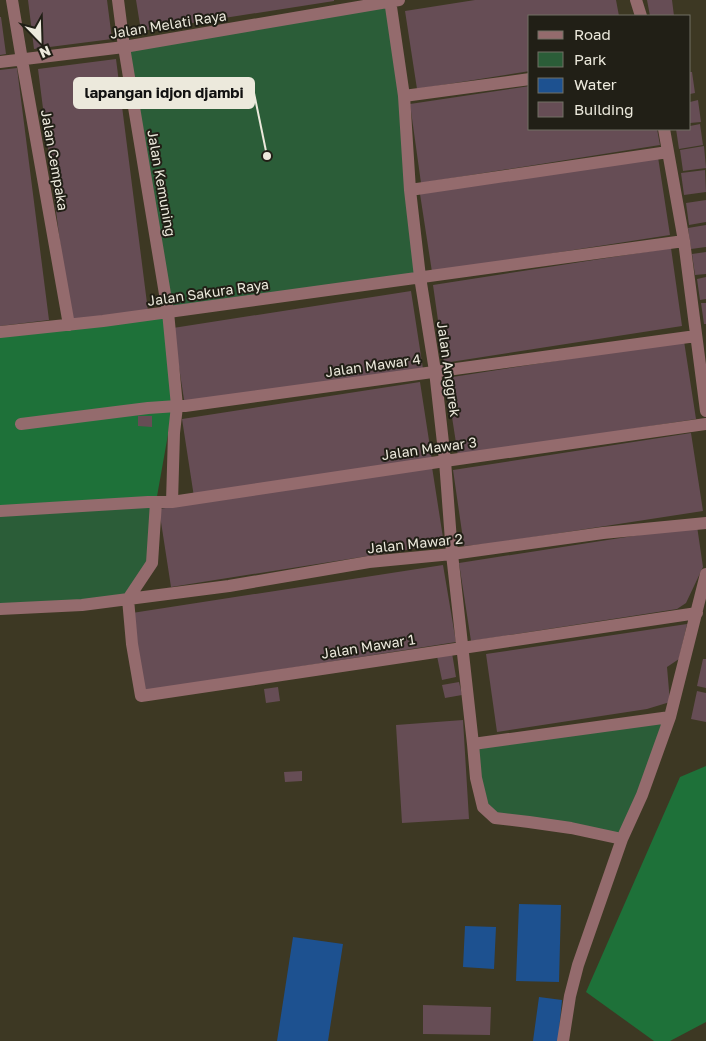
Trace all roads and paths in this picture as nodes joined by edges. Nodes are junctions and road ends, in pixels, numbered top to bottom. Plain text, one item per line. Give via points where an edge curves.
1 (12, 0) edge
2 (118, 0) edge
3 (393, 0) edge
4 (636, 0) edge
5 (641, 15) edge
6 (124, 47) junction
7 (22, 60) junction
8 (0, 62) edge
9 (528, 79) edge
10 (404, 96) junction
11 (664, 130) edge
12 (668, 152) junction
13 (410, 190) junction
14 (684, 241) junction
15 (420, 277) junction
16 (168, 312) junction
17 (69, 325) junction
18 (0, 332) edge
19 (696, 336) junction
20 (435, 371) junction
21 (177, 406) junction
22 (706, 411) edge
23 (20, 424) dead end
24 (706, 424) edge
25 (445, 461) junction
26 (156, 502) junction
27 (172, 502) junction
28 (0, 512) edge
29 (706, 523) edge
30 (452, 554) junction
31 (706, 574) edge
32 (128, 599) junction
33 (0, 609) edge
34 (696, 613) junction
35 (462, 647) junction
36 (670, 717) junction
37 (473, 744) junction
38 (622, 839) junction
39 (563, 1041) edge

1 - 7 street, Jalan Cempaka
2 - 6 street, Jalan Kemuning
3 - 6 street, Jalan Melati Raya
3 - 10 street, Jalan Anggrek
4 - 5 street
6 - 7 street, Jalan Melati Raya
6 - 16 street, Jalan Kemuning
7 - 8 street, Jalan Melati Raya
7 - 17 street, Jalan Cempaka
9 - 10 street
10 - 13 street, Jalan Anggrek
11 - 12 street
12 - 13 street
12 - 14 street
13 - 15 street, Jalan Anggrek
14 - 15 street, Jalan Sakura Raya
14 - 19 street
15 - 16 street, Jalan Sakura Raya
15 - 20 street, Jalan Anggrek
16 - 17 street, Jalan Sakura Raya
16 - 21 street
17 - 18 street, Jalan Sakura Raya
19 - 20 street, Jalan Mawar 4
19 - 22 street
20 - 21 street, Jalan Mawar 4
20 - 25 street, Jalan Anggrek
21 - 23 street, Jalan Mawar 4
21 - 27 street
24 - 25 street, Jalan Mawar 3
25 - 27 street, Jalan Mawar 3
25 - 30 street, Jalan Anggrek
26 - 27 street, Jalan Mawar 3
26 - 28 street, Jalan Mawar 3
26 - 32 street via 152,563
29 - 30 street, Jalan Mawar 2 via 603,533
30 - 32 street, Jalan Mawar 2 via 369,562
30 - 35 street, Jalan Anggrek
31 - 34 street
32 - 33 street, Jalan Mawar 2
32 - 35 street, Jalan Mawar 1 via 141,696
34 - 35 street, Jalan Mawar 1
34 - 36 street
35 - 37 street, Jalan Anggrek
36 - 37 street
36 - 38 street via 642,795
37 - 38 street, Jalan Anggrek via 483,807 495,818 572,828
38 - 39 street via 578,965

